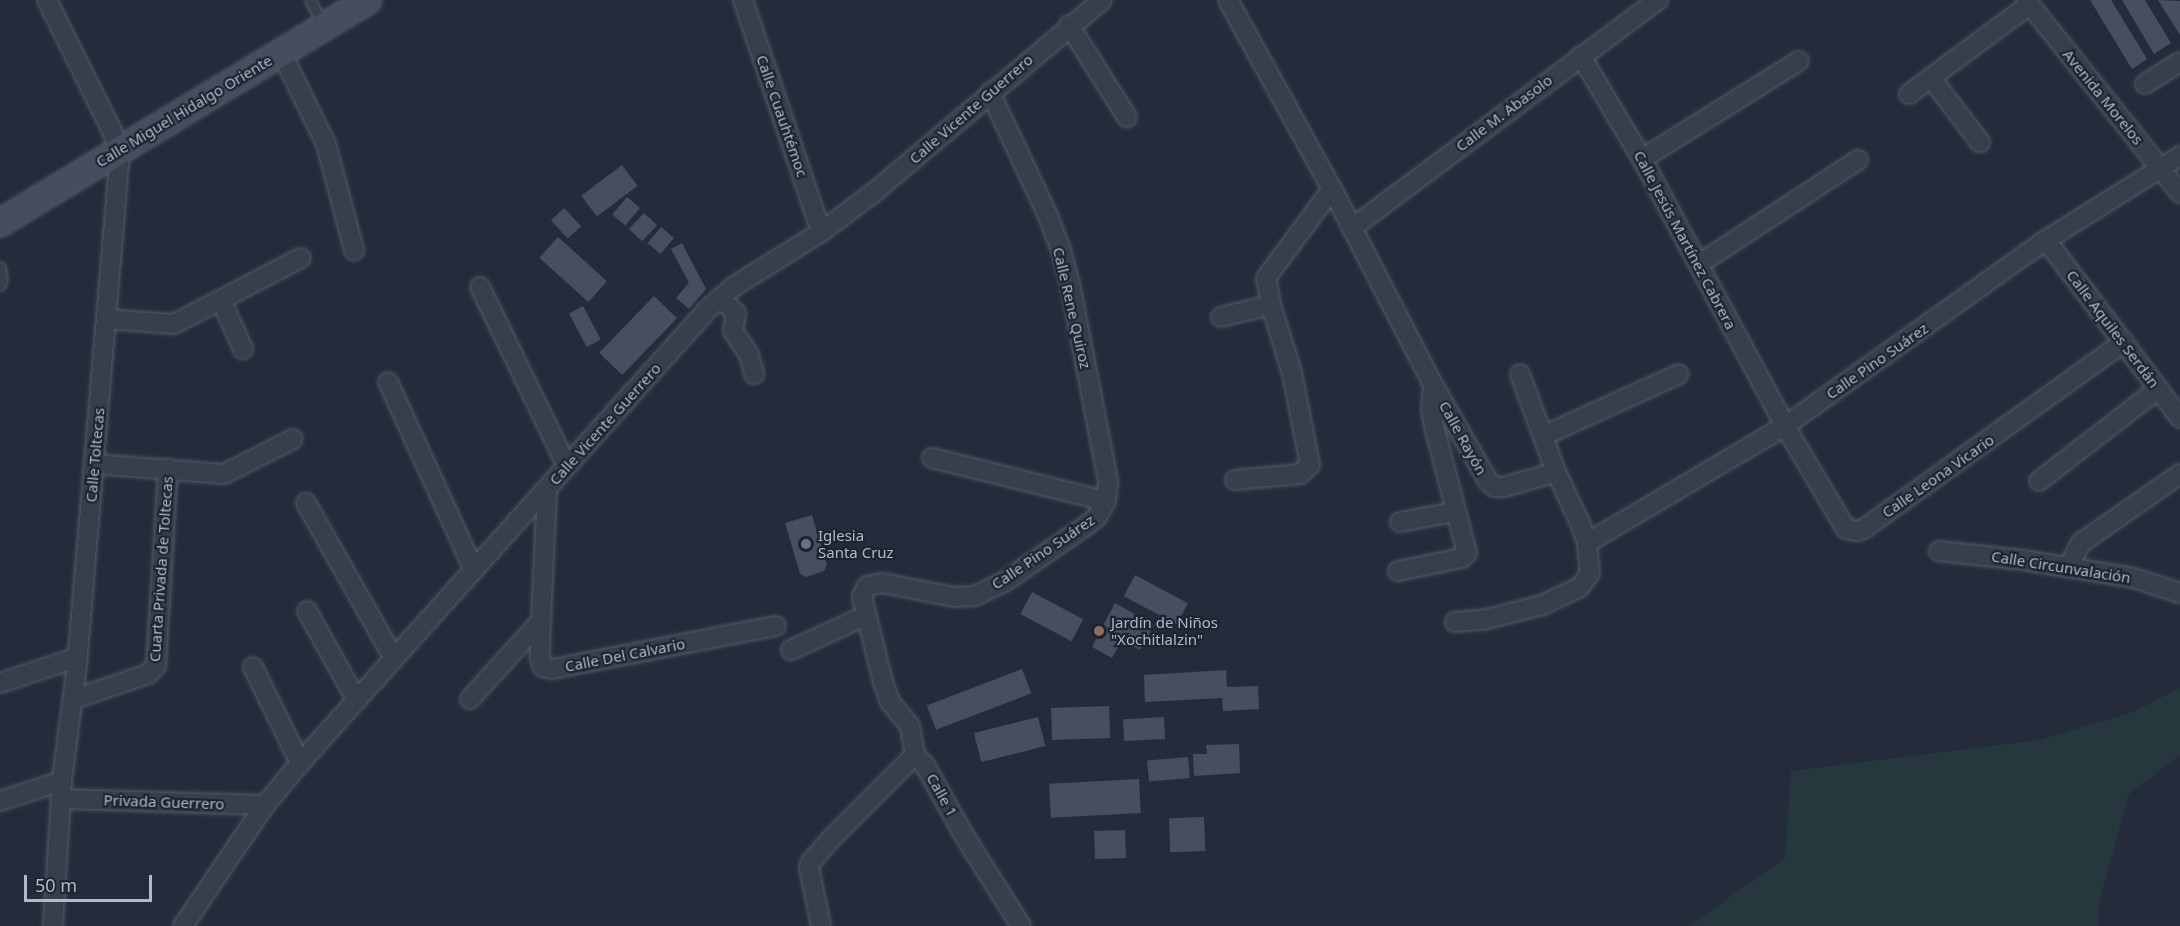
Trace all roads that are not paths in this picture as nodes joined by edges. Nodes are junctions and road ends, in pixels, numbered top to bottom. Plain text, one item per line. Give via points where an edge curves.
1 (47, 0) edge
2 (310, 0) edge
3 (368, 0) edge
4 (743, 0) edge
5 (1102, 0) edge
6 (1228, 0) edge
7 (1658, 0) edge
8 (2027, 2) edge
9 (1070, 25) junction
10 (325, 26) junction
11 (280, 52) junction
12 (1581, 56) junction
13 (1799, 61) dead end
14 (2180, 62) edge
15 (1931, 78) junction
16 (2145, 84) dead end
17 (990, 92) junction
18 (1909, 94) dead end
19 (1127, 117) dead end
20 (1980, 142) dead end
21 (118, 151) junction
22 (2180, 156) edge
23 (1642, 159) junction
24 (1858, 160) dead end
25 (2160, 168) junction
26 (1332, 189) junction
27 (2180, 193) edge
28 (0, 223) edge
29 (1352, 228) junction
30 (821, 232) junction
31 (2046, 240) junction
32 (354, 250) dead end
33 (301, 258) dead end
34 (1699, 264) junction
35 (0, 267) edge
36 (0, 285) edge
37 (480, 287) dead end
38 (720, 298) junction
39 (221, 300) junction
40 (1271, 305) junction
41 (1221, 317) dead end
42 (106, 319) junction
43 (2124, 342) junction
44 (243, 349) dead end
45 (754, 374) dead end
46 (1520, 374) dead end
47 (1679, 374) dead end
48 (388, 382) dead end
49 (1433, 385) junction
50 (2158, 389) junction
51 (2180, 418) edge
52 (1785, 426) junction
53 (1543, 436) junction
54 (293, 439) dead end
55 (932, 458) dead end
56 (94, 464) junction
57 (567, 466) junction
58 (168, 468) junction
59 (1556, 472) junction
60 (2180, 474) edge
61 (1235, 480) dead end
62 (2039, 481) dead end
63 (547, 489) junction
64 (1106, 501) junction
65 (306, 503) dead end
66 (1454, 512) junction
67 (1400, 522) dead end
68 (1587, 543) junction
69 (1940, 551) dead end
70 (2068, 568) junction
71 (474, 570) junction
72 (1398, 571) dead end
73 (2180, 593) edge
74 (307, 611) dead end
75 (865, 616) junction
76 (541, 621) junction
77 (1455, 622) dead end
78 (776, 626) dead end
79 (791, 650) dead end
80 (78, 657) junction
81 (393, 657) junction
82 (253, 667) dead end
83 (0, 683) edge
84 (74, 699) junction
85 (356, 699) junction
86 (470, 699) dead end
87 (915, 755) junction
88 (300, 763) junction
89 (62, 781) junction
90 (62, 799) junction
91 (0, 801) edge
92 (265, 805) junction
93 (53, 926) edge
94 (183, 926) edge
95 (821, 926) edge
96 (1021, 926) edge

1 - 21 street, Calle Toltecas via 111,129
2 - 10 lane
3 - 10 street, Calle Miguel Hidalgo Oriente
4 - 30 street, Calle Cuauhtémoc
5 - 9 street, Calle Vicente Guerrero
6 - 26 street, Calle Rayón
7 - 12 street, Calle M. Abasolo
8 - 15 street
8 - 25 street, Avenida Morelos
9 - 17 street, Calle Vicente Guerrero
9 - 19 street
10 - 11 street, Calle Miguel Hidalgo Oriente
11 - 21 street, Calle Miguel Hidalgo Oriente
11 - 32 street via 326,144
12 - 23 street, Calle Jesús Martínez Cabrera
12 - 29 street, Calle M. Abasolo
13 - 23 street
14 - 16 street
15 - 18 street
15 - 20 street
17 - 30 street, Calle Vicente Guerrero via 873,194
17 - 64 street, Calle Rene Quiroz via 1061,250 1108,481
21 - 28 street, Calle Miguel Hidalgo Oriente
21 - 42 street, Calle Toltecas
22 - 25 street, Calle Pino Suárez
23 - 34 street, Calle Jesús Martínez Cabrera
24 - 34 street
25 - 27 street, Avenida Morelos
25 - 31 street, Calle Pino Suárez
26 - 29 street, Calle Rayón
26 - 40 street via 1266,278
29 - 49 street, Calle Rayón
30 - 38 street, Calle Vicente Guerrero
31 - 43 street, Calle Aquiles Serdán
31 - 52 street, Calle Pino Suárez
33 - 39 street
34 - 52 street, Calle Jesús Martínez Cabrera
35 - 36 lane
37 - 57 street
38 - 45 street via 736,313 734,331 749,355
38 - 57 street, Calle Vicente Guerrero
39 - 42 street via 174,324
39 - 44 street
40 - 41 street
40 - 61 street via 1292,373 1310,465 1300,474
42 - 56 street, Calle Toltecas
43 - 50 street, Calle Aquiles Serdán
43 - 52 street, Calle Leona Vicario via 1858,531 1842,525
46 - 53 street
47 - 53 street
48 - 71 street
49 - 59 street, Calle Rayón via 1492,485 1504,487
49 - 66 street, Calle Rayón via 1431,409
50 - 51 street, Calle Aquiles Serdán
50 - 62 street
52 - 68 street, Calle Pino Suárez
53 - 59 street
54 - 58 street via 224,474
55 - 64 street
56 - 58 street
56 - 80 street, Calle Toltecas
57 - 63 street, Calle Vicente Guerrero
58 - 84 street, Cuarta Privada de Toltecas via 158,661 148,674
59 - 68 street
60 - 70 street via 2081,543
63 - 71 street, Calle Vicente Guerrero
63 - 76 street, Calle Del Calvario
64 - 75 street, Calle Pino Suárez via 1087,525 1004,582 975,596 955,597 882,583 867,586 862,597
65 - 81 street
66 - 67 street
66 - 72 street, Calle Rayón via 1466,555
68 - 77 street via 1590,565 1585,582 1542,605 1487,619
69 - 70 street, Calle Circunvalación
70 - 73 street, Calle Circunvalación via 2134,578
71 - 81 street, Calle Vicente Guerrero
74 - 85 street
75 - 79 street
75 - 87 street via 890,702 910,726
76 - 78 street, Calle Del Calvario via 541,663 552,669
76 - 86 street
80 - 83 street
80 - 84 street, Calle Toltecas
81 - 85 street, Calle Vicente Guerrero
82 - 88 street
84 - 89 street, Calle Toltecas
85 - 88 street, Calle Vicente Guerrero
87 - 95 street via 811,862
87 - 96 street, Calle 1 via 926,767
88 - 92 street, Calle Vicente Guerrero
89 - 90 street, Calle Toltecas
89 - 91 street
90 - 92 street, Privada Guerrero
90 - 93 street, Calle Toltecas
92 - 94 street, Calle Vicente Guerrero

